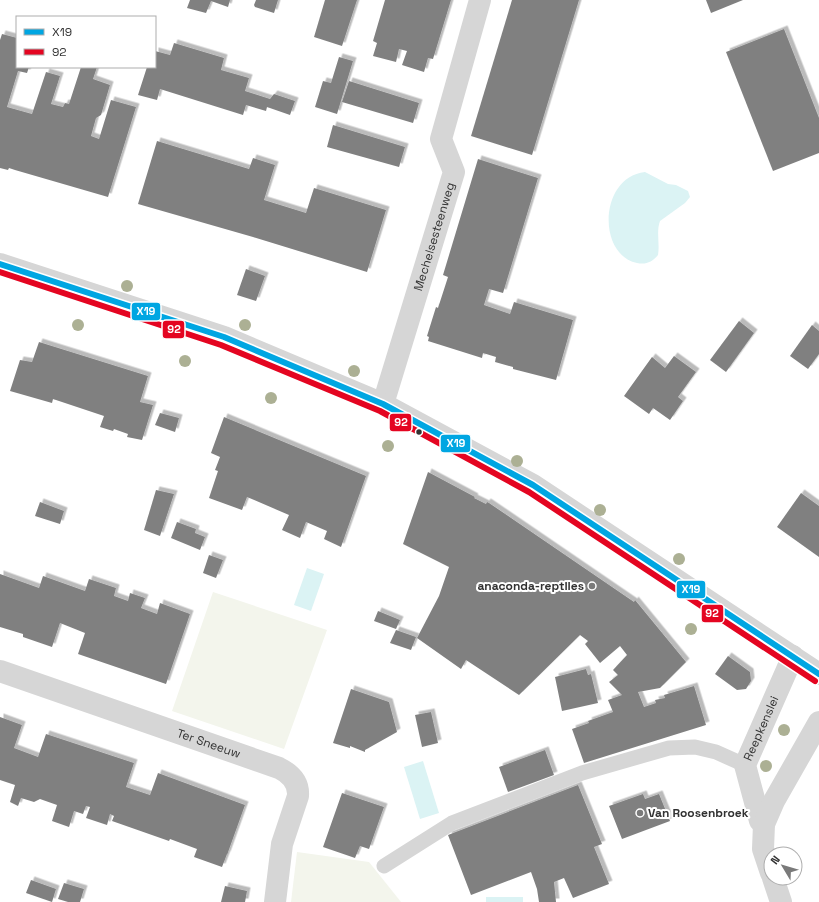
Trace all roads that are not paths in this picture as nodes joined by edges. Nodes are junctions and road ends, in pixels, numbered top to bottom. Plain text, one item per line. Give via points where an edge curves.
1 (480, 0) edge
2 (0, 264) edge
3 (383, 404) junction
4 (793, 656) junction
5 (0, 671) edge
6 (819, 674) edge
7 (819, 722) edge
8 (745, 765) junction
9 (764, 824) junction
10 (763, 846) edge
11 (384, 866) dead end
12 (776, 886) edge
13 (275, 902) edge
14 (781, 902) edge

1 - 3 street, Mechelsesteenweg via 441,139 454,172
2 - 3 street via 224,337
3 - 4 street via 533,485
4 - 6 street
4 - 8 street, Reepkenslei
5 - 13 street, Ter Sneeuw via 291,775 298,789 298,796 282,844
7 - 9 street, Reepkenslei via 774,801
8 - 9 street, Reepkenslei via 760,821
8 - 11 lane via 716,752 695,747 669,748 582,773 452,823
9 - 10 street, Reepkenslei
12 - 14 street

